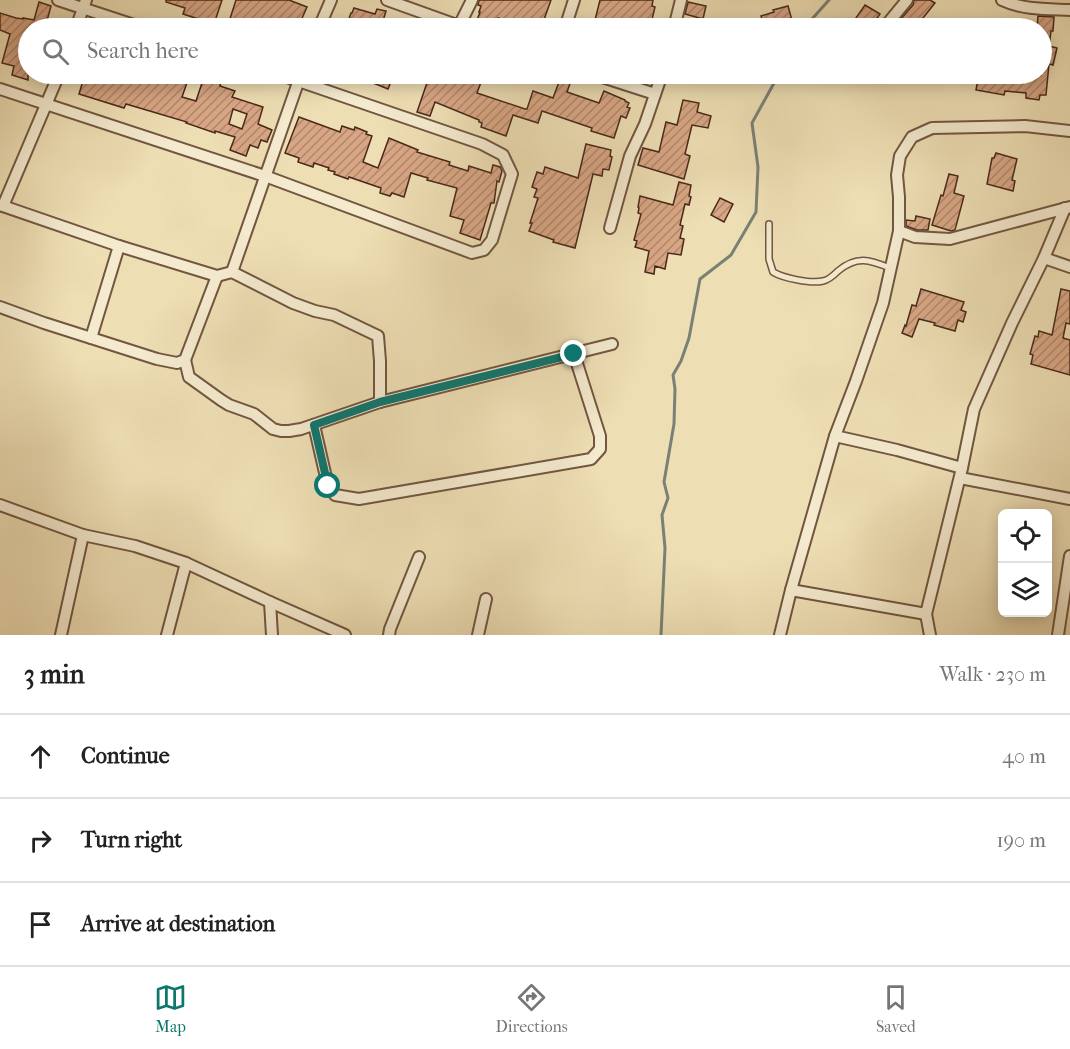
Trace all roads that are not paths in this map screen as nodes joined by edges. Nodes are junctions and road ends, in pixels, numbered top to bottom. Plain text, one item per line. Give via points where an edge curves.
1 (58, 0) edge
2 (331, 0) edge
3 (387, 0) edge
4 (472, 0) edge
5 (574, 0) edge
6 (681, 0) edge
7 (908, 0) edge
8 (1002, 0) edge
9 (84, 4) edge
10 (1070, 10) edge
11 (118, 18) edge
12 (323, 18) edge
13 (435, 18) edge
14 (466, 18) edge
15 (568, 18) edge
16 (676, 18) edge
17 (893, 18) edge
18 (55, 84) edge
19 (298, 84) edge
20 (319, 84) edge
21 (624, 84) edge
22 (658, 84) edge
23 (0, 89) edge
24 (655, 94) junction
25 (47, 105) junction
26 (1070, 131) edge
27 (265, 176) junction
28 (2, 205) edge
29 (1068, 207) edge
30 (769, 224) dead end
31 (610, 228) dead end
32 (899, 231) junction
33 (119, 246) junction
34 (1044, 258) junction
35 (1070, 267) edge
36 (891, 268) junction
37 (232, 272) junction
38 (217, 276) junction
39 (0, 306) edge
40 (91, 338) junction
41 (612, 344) dead end
42 (574, 354) junction
43 (185, 360) junction
44 (380, 402) junction
45 (314, 425) junction
46 (835, 435) junction
47 (961, 473) junction
48 (1070, 499) edge
49 (0, 506) edge
50 (83, 535) junction
51 (1070, 556) edge
52 (419, 557) dead end
53 (186, 563) junction
54 (790, 590) junction
55 (486, 599) dead end
56 (270, 602) junction
57 (926, 614) junction
58 (61, 635) edge
59 (167, 635) edge
60 (272, 635) edge
61 (345, 635) edge
62 (389, 635) edge
63 (478, 635) edge
64 (780, 635) edge
65 (930, 635) edge
66 (1058, 635) edge

1 - 9 street
2 - 12 street
3 - 13 street
4 - 14 street
5 - 15 street
6 - 16 street
7 - 17 street
8 - 10 street via 1033,8
9 - 11 street
18 - 25 street
19 - 27 street
20 - 27 street via 503,155 512,174 492,240 484,250 472,253
21 - 24 street
22 - 24 street
23 - 25 street
24 - 31 street via 630,156
25 - 27 street
25 - 28 street
26 - 32 street via 1025,126 932,128 912,137 900,156 897,175
27 - 37 street
28 - 33 street
29 - 32 street via 950,239 915,237
29 - 34 street
30 - 36 lane via 769,259 773,272 780,276 822,282 841,268 869,260
32 - 36 street
33 - 38 street
33 - 40 street
34 - 35 street
34 - 47 street via 974,409
36 - 46 street via 867,352
37 - 38 street
37 - 44 street via 292,303 334,315 378,336
38 - 43 street
39 - 40 street
40 - 43 street via 157,359 177,363
41 - 42 street
42 - 44 street
42 - 45 street via 600,436 600,449 591,459 359,499 335,495 328,486
43 - 45 street via 189,377 273,429 289,431
44 - 45 street
46 - 47 street via 897,450
46 - 54 street
47 - 48 street
47 - 57 street
49 - 50 street
50 - 53 street via 135,546
50 - 58 street
51 - 66 street
52 - 62 street
53 - 56 street
53 - 59 street
54 - 57 street
54 - 64 street
55 - 63 street
56 - 60 street
56 - 61 street
57 - 65 street

